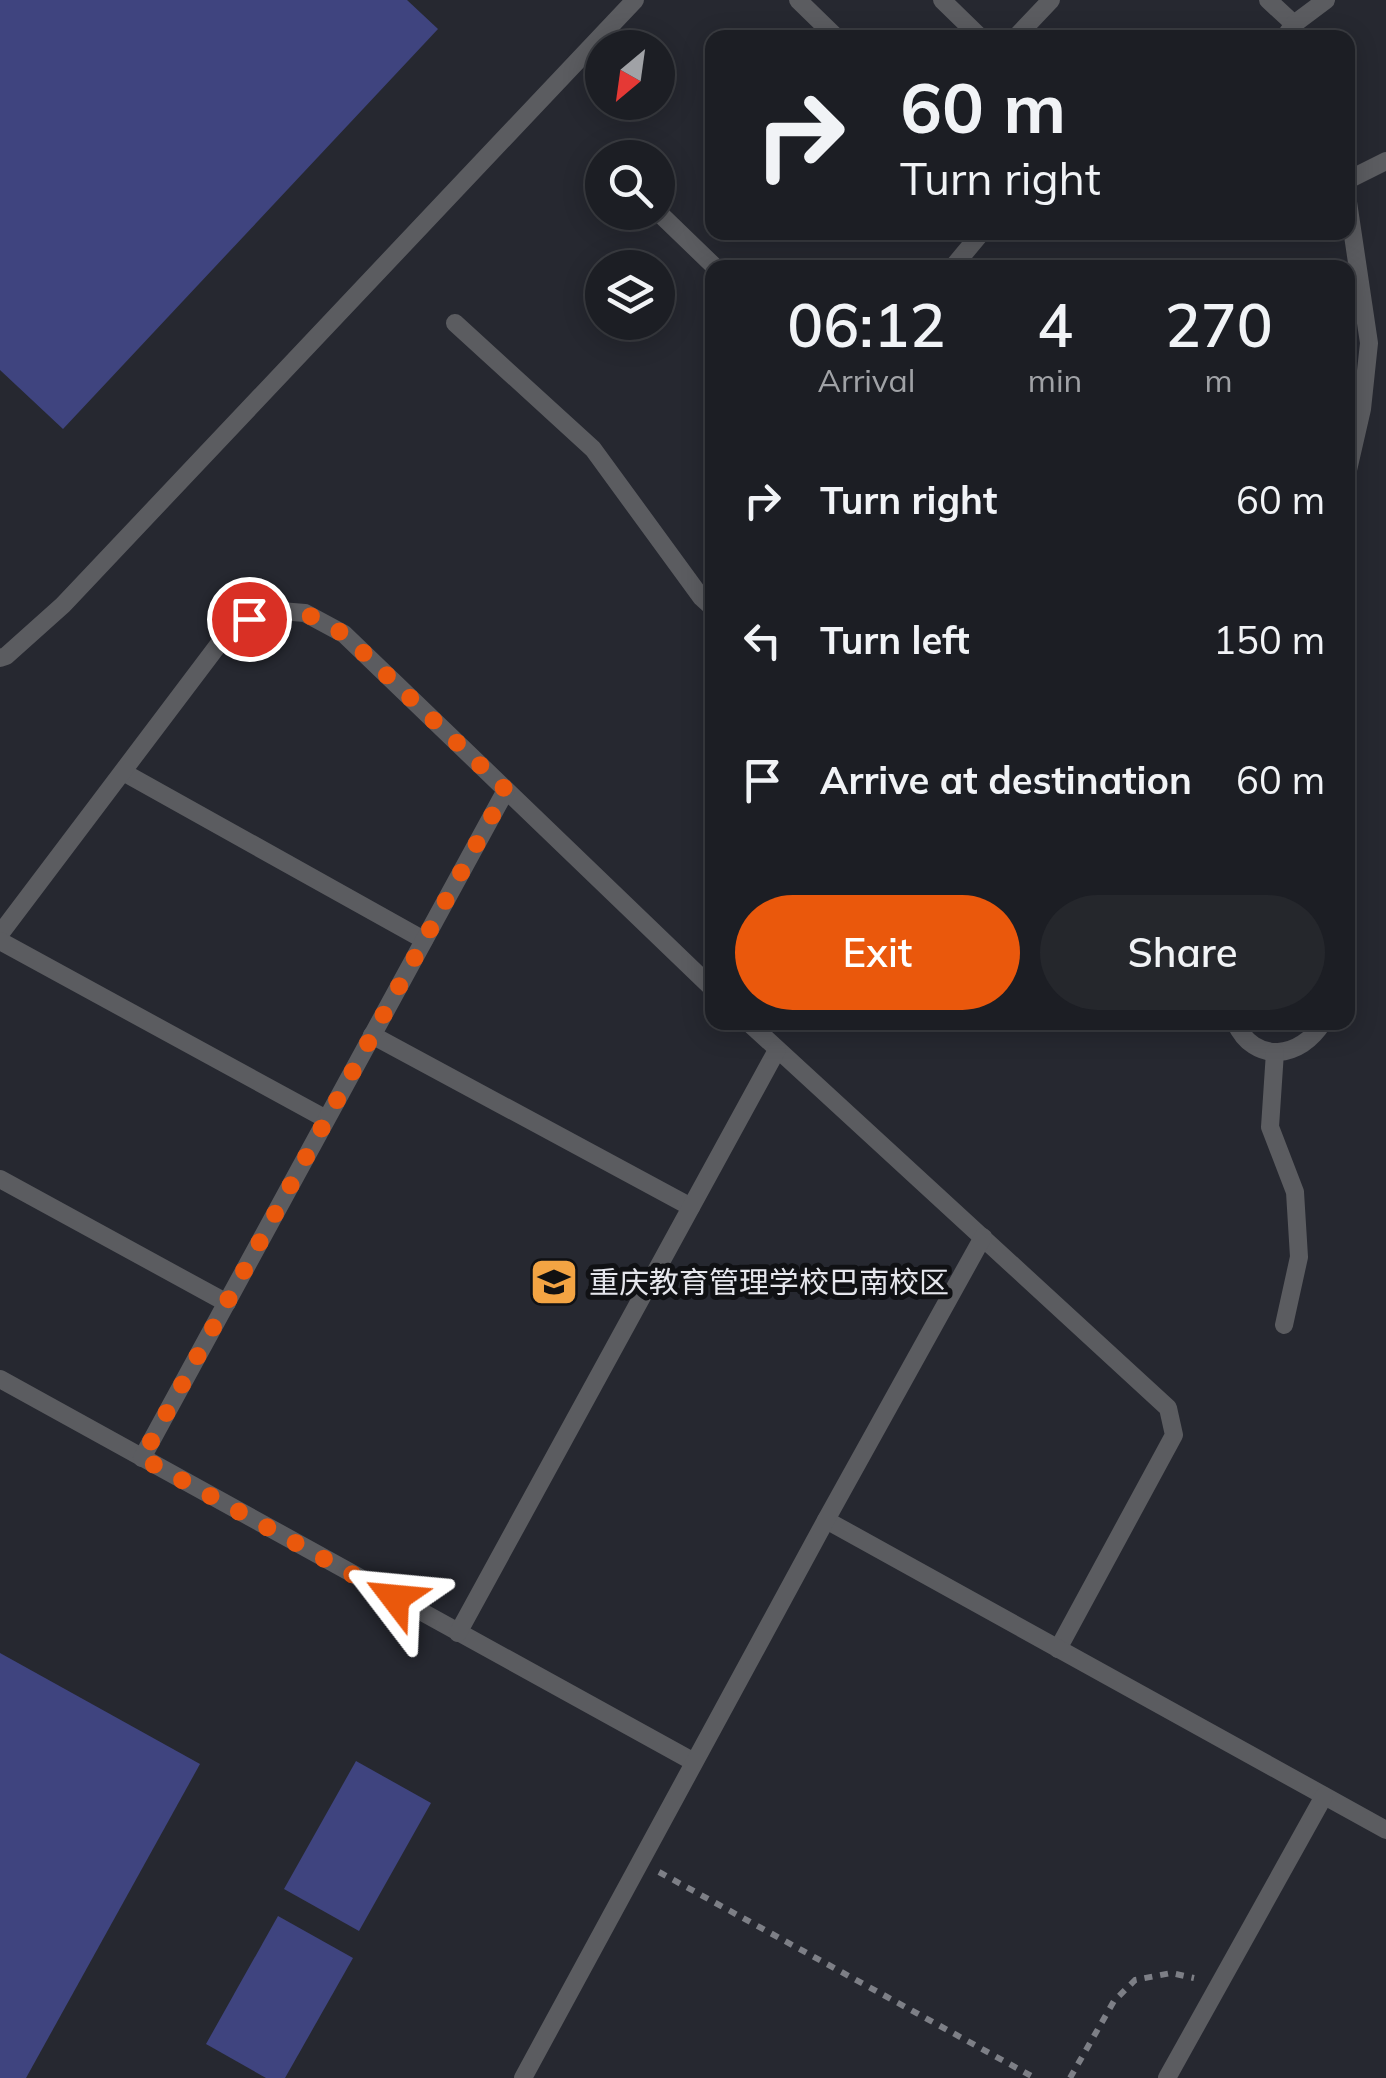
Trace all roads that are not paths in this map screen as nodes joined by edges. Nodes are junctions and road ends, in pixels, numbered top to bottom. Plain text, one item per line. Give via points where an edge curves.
1 (636, 0) edge
2 (798, 0) edge
3 (942, 0) edge
4 (1051, 0) edge
5 (1268, 0) edge
6 (1326, 0) edge
7 (830, 30) edge
8 (973, 30) edge
9 (1023, 30) edge
10 (1288, 30) edge
11 (1290, 30) edge
12 (1386, 161) edge
13 (1355, 176) edge
14 (675, 228) edge
15 (975, 240) edge
16 (1354, 240) edge
17 (708, 260) edge
18 (959, 260) edge
19 (454, 323) dead end
20 (1355, 406) edge
21 (705, 600) edge
22 (0, 658) edge
23 (123, 772) junction
24 (506, 790) junction
25 (0, 938) edge
26 (424, 940) junction
27 (705, 981) edge
28 (756, 1030) edge
29 (1240, 1030) edge
30 (1318, 1030) edge
31 (372, 1034) junction
32 (776, 1050) junction
33 (1275, 1052) junction
34 (326, 1119) junction
35 (0, 1178) edge
36 (690, 1207) junction
37 (983, 1238) junction
38 (227, 1302) junction
39 (1284, 1326) dead end
40 (0, 1380) edge
41 (142, 1458) junction
42 (826, 1520) junction
43 (458, 1633) junction
44 (1058, 1649) junction
45 (694, 1762) junction
46 (1324, 1796) junction
47 (1386, 1830) edge
48 (523, 2078) edge
49 (1167, 2078) edge

1 - 22 lane via 63,605
2 - 7 lane
3 - 8 lane
4 - 9 lane
5 - 10 lane
6 - 11 lane
12 - 13 lane
14 - 17 lane
15 - 18 lane
16 - 20 lane via 1369,344
19 - 21 lane via 593,450
23 - 24 lane via 231,628 268,610 305,613 344,634
23 - 25 lane
23 - 26 lane
24 - 26 lane
24 - 27 lane
25 - 34 lane
26 - 31 lane
28 - 32 lane
29 - 33 lane via 1260,1049
30 - 33 lane via 1304,1046
31 - 34 lane
31 - 36 lane
32 - 36 lane
32 - 37 lane
33 - 39 lane via 1270,1127 1295,1192 1299,1257
34 - 38 lane
35 - 38 lane
36 - 43 lane
37 - 42 lane
37 - 44 lane via 1168,1408 1174,1435
38 - 41 lane
40 - 41 lane
41 - 43 lane
42 - 44 lane
42 - 45 lane
43 - 45 lane
44 - 46 lane
45 - 48 lane
46 - 47 lane
46 - 49 lane

